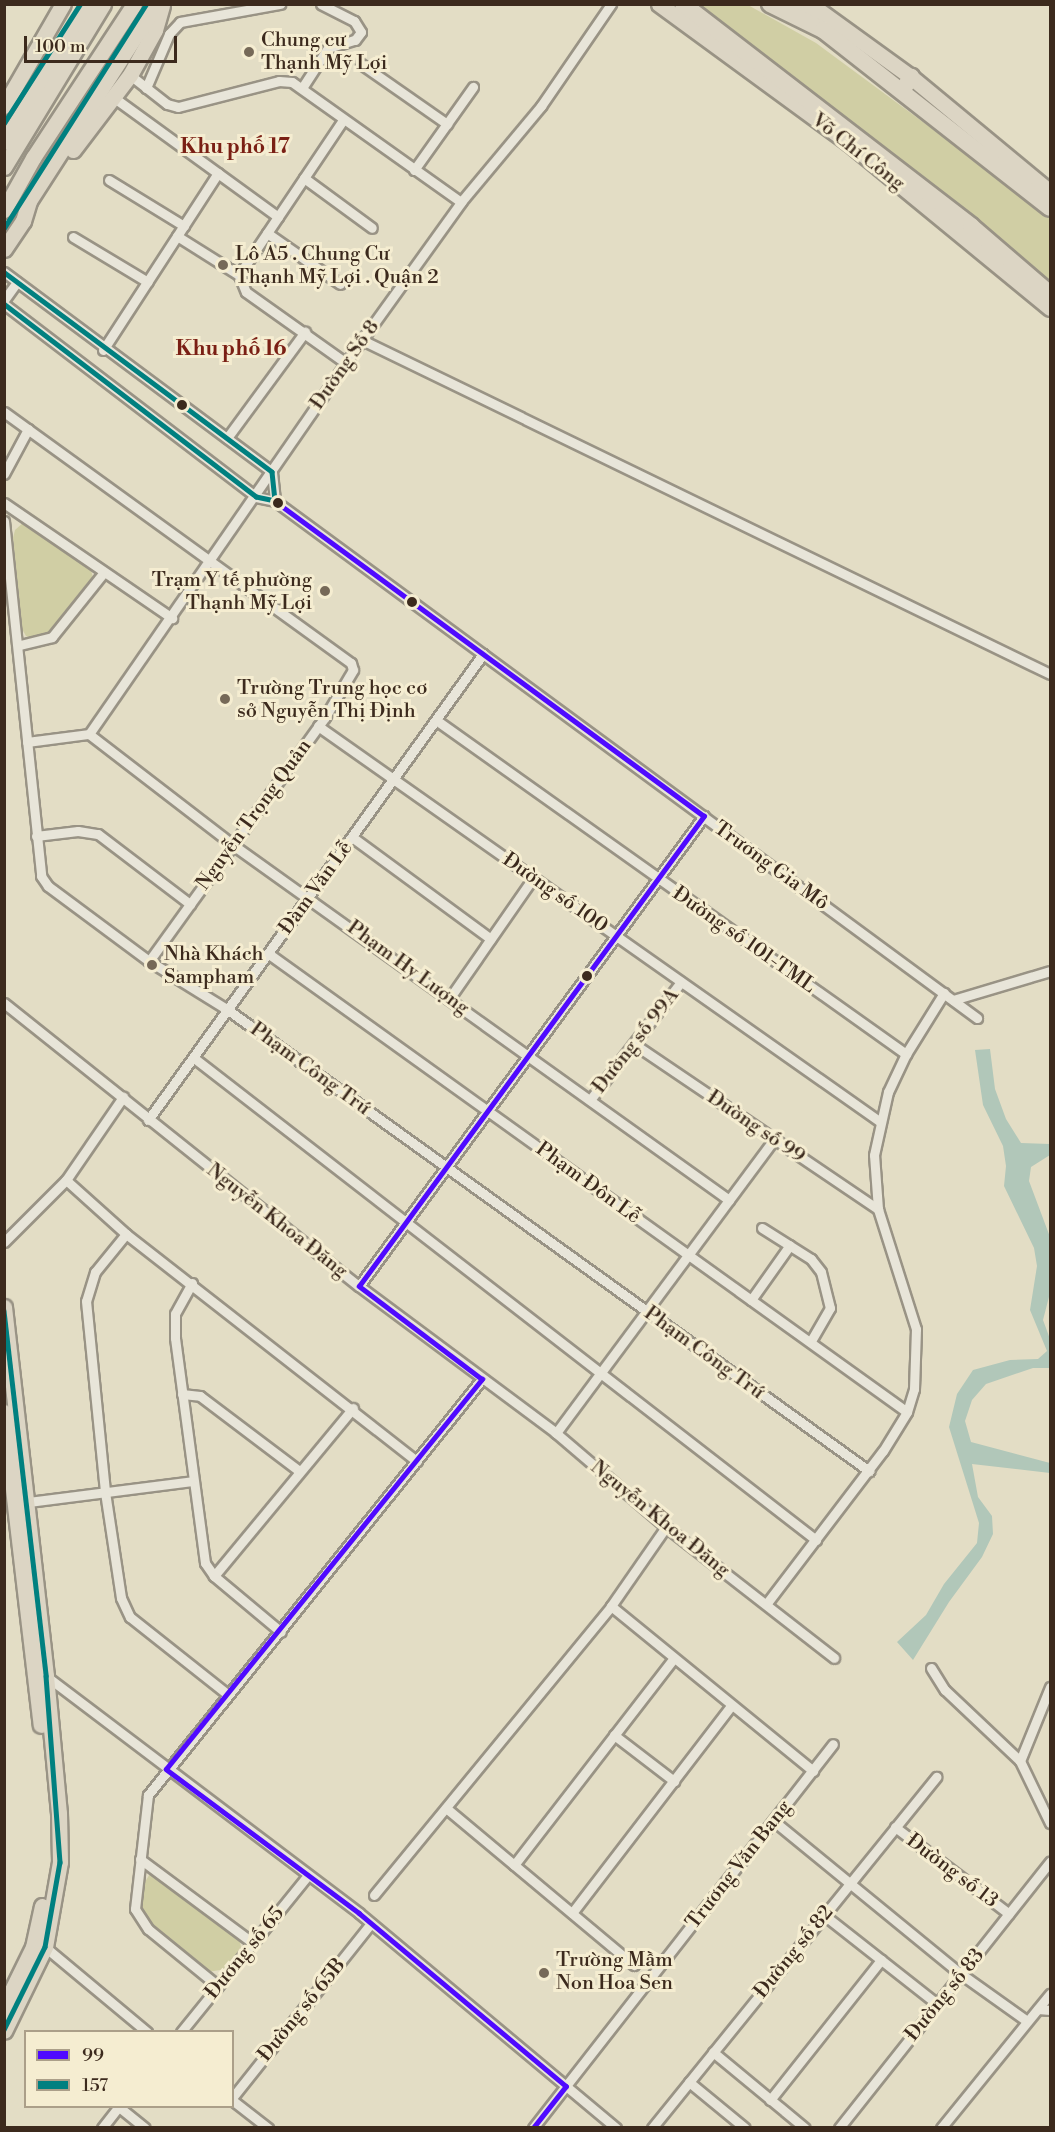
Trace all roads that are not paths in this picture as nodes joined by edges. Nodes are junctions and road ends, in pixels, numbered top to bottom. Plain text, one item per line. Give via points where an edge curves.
1 (63, 4) edge
2 (80, 4) edge
3 (90, 4) edge
4 (103, 4) edge
5 (156, 4) edge
6 (161, 4) edge
7 (280, 4) edge
8 (321, 4) edge
9 (611, 4) edge
10 (659, 4) edge
11 (683, 4) edge
12 (770, 4) edge
13 (792, 4) edge
14 (810, 4) edge
15 (139, 12) edge
16 (823, 30) junction
17 (361, 64) dead end
18 (130, 75) junction
19 (907, 84) junction
20 (473, 87) dead end
21 (146, 88) junction
22 (302, 88) junction
23 (113, 97) junction
24 (4, 106) edge
25 (343, 120) junction
26 (4, 124) edge
27 (447, 124) junction
28 (4, 142) edge
29 (4, 167) edge
30 (414, 170) junction
31 (218, 173) junction
32 (304, 178) junction
33 (109, 180) dead end
34 (34, 183) junction
35 (1050, 192) edge
36 (28, 201) junction
37 (461, 202) junction
38 (1050, 208) edge
39 (4, 210) edge
40 (278, 218) junction
41 (23, 220) junction
42 (184, 226) junction
43 (372, 228) dead end
44 (267, 233) junction
45 (7, 234) edge
46 (177, 236) junction
47 (73, 237) dead end
48 (4, 249) edge
49 (4, 272) edge
50 (239, 275) junction
51 (16, 282) junction
52 (148, 282) junction
53 (340, 284) dead end
54 (1050, 294) edge
55 (4, 302) edge
56 (1050, 308) edge
57 (305, 332) junction
58 (362, 340) junction
59 (103, 350) junction
60 (346, 363) junction
61 (4, 412) edge
62 (28, 429) junction
63 (227, 438) junction
64 (272, 472) junction
65 (4, 474) edge
66 (256, 496) junction
67 (275, 501) junction
68 (4, 503) edge
69 (4, 521) edge
70 (211, 561) junction
71 (104, 572) junction
72 (172, 618) junction
73 (20, 645) junction
74 (483, 654) junction
75 (1050, 674) edge
76 (436, 720) junction
77 (318, 726) junction
78 (89, 734) junction
79 (27, 742) junction
80 (394, 779) junction
81 (704, 816) junction
82 (36, 837) junction
83 (352, 837) junction
84 (233, 844) junction
85 (533, 878) junction
86 (658, 879) junction
87 (310, 897) junction
88 (190, 904) junction
89 (616, 936) junction
90 (491, 939) junction
91 (269, 954) junction
92 (149, 961) junction
93 (1050, 971) edge
94 (681, 982) junction
95 (944, 993) junction
96 (450, 999) junction
97 (953, 1000) junction
98 (4, 1003) edge
99 (228, 1010) junction
100 (978, 1018) dead end
101 (634, 1044) junction
102 (906, 1054) junction
103 (528, 1056) junction
104 (194, 1058) junction
105 (123, 1097) junction
106 (590, 1100) junction
107 (488, 1111) junction
108 (148, 1120) junction
109 (879, 1121) junction
110 (774, 1139) junction
111 (446, 1167) junction
112 (66, 1180) junction
113 (729, 1200) junction
114 (878, 1209) junction
115 (406, 1222) junction
116 (762, 1228) dead end
117 (126, 1234) junction
118 (4, 1242) edge
119 (790, 1245) junction
120 (688, 1255) junction
121 (192, 1283) junction
122 (360, 1286) junction
123 (751, 1300) junction
124 (4, 1307) edge
125 (646, 1311) junction
126 (810, 1342) junction
127 (601, 1373) junction
128 (482, 1379) junction
129 (182, 1394) junction
130 (353, 1408) junction
131 (4, 1412) edge
132 (907, 1412) junction
133 (556, 1433) junction
134 (417, 1461) junction
135 (298, 1470) junction
136 (869, 1471) junction
137 (192, 1481) junction
138 (105, 1492) junction
139 (28, 1502) junction
140 (666, 1527) junction
141 (816, 1540) junction
142 (214, 1576) junction
143 (767, 1603) junction
144 (611, 1606) junction
145 (281, 1632) junction
146 (834, 1658) dead end
147 (673, 1659) junction
148 (931, 1668) dead end
149 (40, 1675) junction
150 (1050, 1687) edge
151 (227, 1694) junction
152 (731, 1706) junction
153 (614, 1735) junction
154 (833, 1743) dead end
155 (1020, 1761) junction
156 (166, 1769) junction
157 (813, 1772) junction
158 (936, 1777) dead end
159 (674, 1780) junction
160 (446, 1808) junction
161 (775, 1821) junction
162 (1050, 1823) edge
163 (895, 1827) junction
164 (140, 1860) junction
165 (1050, 1862) edge
166 (514, 1864) junction
167 (308, 1875) junction
168 (849, 1884) junction
169 (374, 1895) dead end
170 (572, 1913) junction
171 (1009, 1914) junction
172 (824, 1915) junction
173 (371, 1923) junction
174 (253, 1944) junction
175 (45, 1947) junction
176 (881, 1960) junction
177 (634, 1965) dead end
178 (961, 1974) junction
179 (218, 1986) junction
180 (1050, 1994) edge
181 (937, 2004) junction
182 (4, 2006) edge
183 (1038, 2009) junction
184 (1050, 2010) edge
185 (1027, 2021) junction
186 (146, 2030) edge
187 (182, 2030) edge
188 (4, 2031) edge
189 (713, 2052) junction
190 (688, 2082) junction
191 (566, 2086) junction
192 (234, 2096) edge
193 (770, 2100) junction
194 (234, 2101) edge
195 (118, 2108) edge
196 (120, 2108) edge
197 (102, 2127) edge
198 (145, 2127) edge
199 (268, 2127) edge
200 (533, 2127) edge
201 (616, 2127) edge
202 (652, 2127) edge
203 (745, 2127) edge
204 (805, 2127) edge
205 (839, 2127) edge
206 (941, 2127) edge

1 - 24 main road
2 - 26 main road
3 - 28 main road
4 - 29 main road
5 - 15 main road
6 - 18 main road via 155,30
7 - 21 street via 180,22 169,34
8 - 22 street via 354,21 361,32 355,40 328,48
9 - 37 street, Đường Số 8 via 541,106
10 - 56 main road, Võ Chí Công via 849,143
11 - 54 highway, Võ Chí Công via 971,226
12 - 16 highway
13 - 16 main road
14 - 19 main road
15 - 34 main road
15 - 36 main road
15 - 39 main road via 33,158
16 - 19 highway
17 - 27 street
18 - 21 street
18 - 23 main road
19 - 35 main road
19 - 38 highway
20 - 27 street
21 - 22 street via 167,104 178,106 279,81
22 - 25 street
23 - 31 street
23 - 41 main road
25 - 30 street
25 - 32 street
27 - 30 street
30 - 37 street
31 - 40 street
31 - 42 street
32 - 40 street
32 - 43 street
33 - 42 street
34 - 36 main road
34 - 45 main road
36 - 41 main road
37 - 58 street, Đường Số 8
40 - 44 street
41 - 45 main road
42 - 46 street
44 - 50 street
44 - 53 street
45 - 48 main road
46 - 50 street
46 - 52 street
47 - 52 street
49 - 51 street
50 - 57 street via 246,292
51 - 55 street
51 - 59 street
52 - 59 street
55 - 66 street, Trương Gia Mô
57 - 60 street
57 - 63 street
58 - 60 street, Đường Số 8
58 - 75 street
59 - 63 street
60 - 64 street, Đường Số 8
61 - 62 street, Nguyễn Trọng Quản
62 - 65 street
62 - 70 street, Nguyễn Trọng Quản
63 - 64 street
64 - 66 street, Đường Số 8
64 - 67 street
66 - 67 street, Trương Gia Mô
66 - 70 street, Đường Số 8
67 - 74 street, Trương Gia Mô
68 - 71 street
69 - 73 street, Phạm Công Trứ
70 - 72 street, Đường Số 8
70 - 77 street, Nguyễn Trọng Quản via 351,663 351,680
71 - 72 street
71 - 73 street via 52,637
72 - 78 street, Đường Số 8
73 - 79 street, Phạm Công Trứ
74 - 76 street, Đàm Văn Lễ
74 - 81 street, Trương Gia Mô
76 - 80 street, Đàm Văn Lễ
76 - 86 street, Đường số 101-TML
77 - 80 street, Đường số 100
77 - 84 street, Nguyễn Trọng Quản
78 - 79 street
78 - 84 street, Phạm Hy Lượng
79 - 82 street, Phạm Công Trứ
80 - 83 street, Đàm Văn Lễ
80 - 85 street, Đường số 100
81 - 86 street
81 - 95 street, Trương Gia Mô
82 - 88 street via 78,831 98,834
82 - 92 street, Phạm Công Trứ via 41,876 48,886
83 - 87 street, Đàm Văn Lễ
83 - 90 street
84 - 87 street, Phạm Hy Lượng
84 - 88 street, Nguyễn Trọng Quản
85 - 89 street, Đường số 100
85 - 90 street
86 - 89 street
86 - 102 street, Đường số 101-TML
87 - 91 street, Đàm Văn Lễ
87 - 96 street, Phạm Hy Lượng
88 - 92 street, Nguyễn Trọng Quản
89 - 94 street, Đường số 100
89 - 103 street
90 - 96 street
91 - 99 street, Đàm Văn Lễ
91 - 107 street, Phạm Đôn Lễ
92 - 99 street, Phạm Công Trứ
93 - 97 street
94 - 101 street, Đường số 99A
94 - 109 street, Đường số 100
95 - 97 street, Trương Gia Mô
95 - 102 street
96 - 103 street, Phạm Hy Lượng
97 - 100 street, Trương Gia Mô
98 - 105 street, Nguyễn Khoa Đăng
99 - 104 street, Đàm Văn Lễ
99 - 111 street, Phạm Công Trứ
101 - 106 street, Đường số 99A
101 - 110 street, Đường số 99
102 - 109 street
103 - 106 street, Phạm Hy Lượng
103 - 107 street
104 - 108 street, Đàm Văn Lễ
104 - 115 street
105 - 108 street, Nguyễn Khoa Đăng
105 - 112 street
106 - 113 street, Phạm Hy Lượng
107 - 111 street
107 - 120 street, Phạm Đôn Lễ
108 - 122 street, Nguyễn Khoa Đăng
109 - 114 street via 874,1155
110 - 113 street
110 - 114 street, Đường số 99
111 - 115 street
111 - 125 street, Phạm Công Trứ
112 - 117 street
112 - 118 street
113 - 120 street
114 - 132 street via 916,1329 918,1362
115 - 122 street
115 - 127 street
116 - 119 street
117 - 121 street
117 - 138 street via 95,1272 86,1301
119 - 123 street
119 - 126 street via 812,1259 821,1272 830,1308
120 - 123 street, Phạm Đôn Lễ
120 - 125 street
121 - 129 street via 175,1314
121 - 130 street
122 - 128 street, Nguyễn Khoa Đăng
123 - 126 street, Phạm Đôn Lễ
124 - 139 main road
125 - 127 street
125 - 136 street, Phạm Công Trứ
126 - 132 street, Phạm Đôn Lễ
127 - 133 street
127 - 141 street
128 - 133 street, Nguyễn Khoa Đăng
128 - 134 street
129 - 135 street via 200,1396
129 - 137 street
130 - 134 street
130 - 135 street
131 - 149 main road
132 - 136 street
133 - 140 street, Nguyễn Khoa Đăng
134 - 145 street
135 - 142 street
136 - 141 street
137 - 138 street
137 - 142 street via 201,1544
138 - 139 street
138 - 151 street via 121,1598 130,1617
139 - 149 main road
140 - 143 street, Nguyễn Khoa Đăng
140 - 144 street
141 - 143 street
142 - 145 street
143 - 146 street, Nguyễn Khoa Đăng
144 - 147 street
144 - 160 street
145 - 151 street
147 - 152 street
147 - 153 street
148 - 155 street via 951,1697
149 - 156 street
149 - 175 main road via 59,1813 60,1862
149 - 182 main road via 50,1869 33,1947
150 - 155 street
151 - 156 street
152 - 157 street
152 - 159 street
153 - 159 street
153 - 166 street
154 - 157 street, Trương Văn Bang
155 - 162 street
156 - 164 street via 148,1795
156 - 167 street
157 - 161 street, Trương Văn Bang
158 - 163 street, Đường số 82
159 - 170 street
160 - 166 street
160 - 169 street
161 - 168 street
161 - 191 street, Trương Văn Bang
163 - 168 street, Đường số 82
163 - 171 street, Đường số 13
164 - 174 street
164 - 179 street via 135,1910 139,1920
165 - 171 street, Đường số 83
166 - 170 street
167 - 173 street
167 - 174 street, Đương số 65
168 - 172 street, Đường số 82
168 - 178 street
170 - 177 street
171 - 178 street, Đường số 83
172 - 176 street
172 - 189 street, Đường số 82
173 - 191 street
173 - 192 street, Đường số 65B
174 - 179 street, Đương số 65
175 - 186 street
175 - 188 main road
176 - 181 street
176 - 193 street
178 - 181 street, Đường số 83
178 - 185 street
179 - 187 street, Đương số 65
180 - 183 street
181 - 205 street, Đường số 83
183 - 184 street
183 - 185 street
185 - 206 street
189 - 190 street, Đường số 82
189 - 193 street
190 - 202 street, Đường số 82
190 - 203 street
191 - 200 street, Trương Văn Bang
191 - 201 street
193 - 204 street
194 - 199 street
195 - 197 street
196 - 198 street

